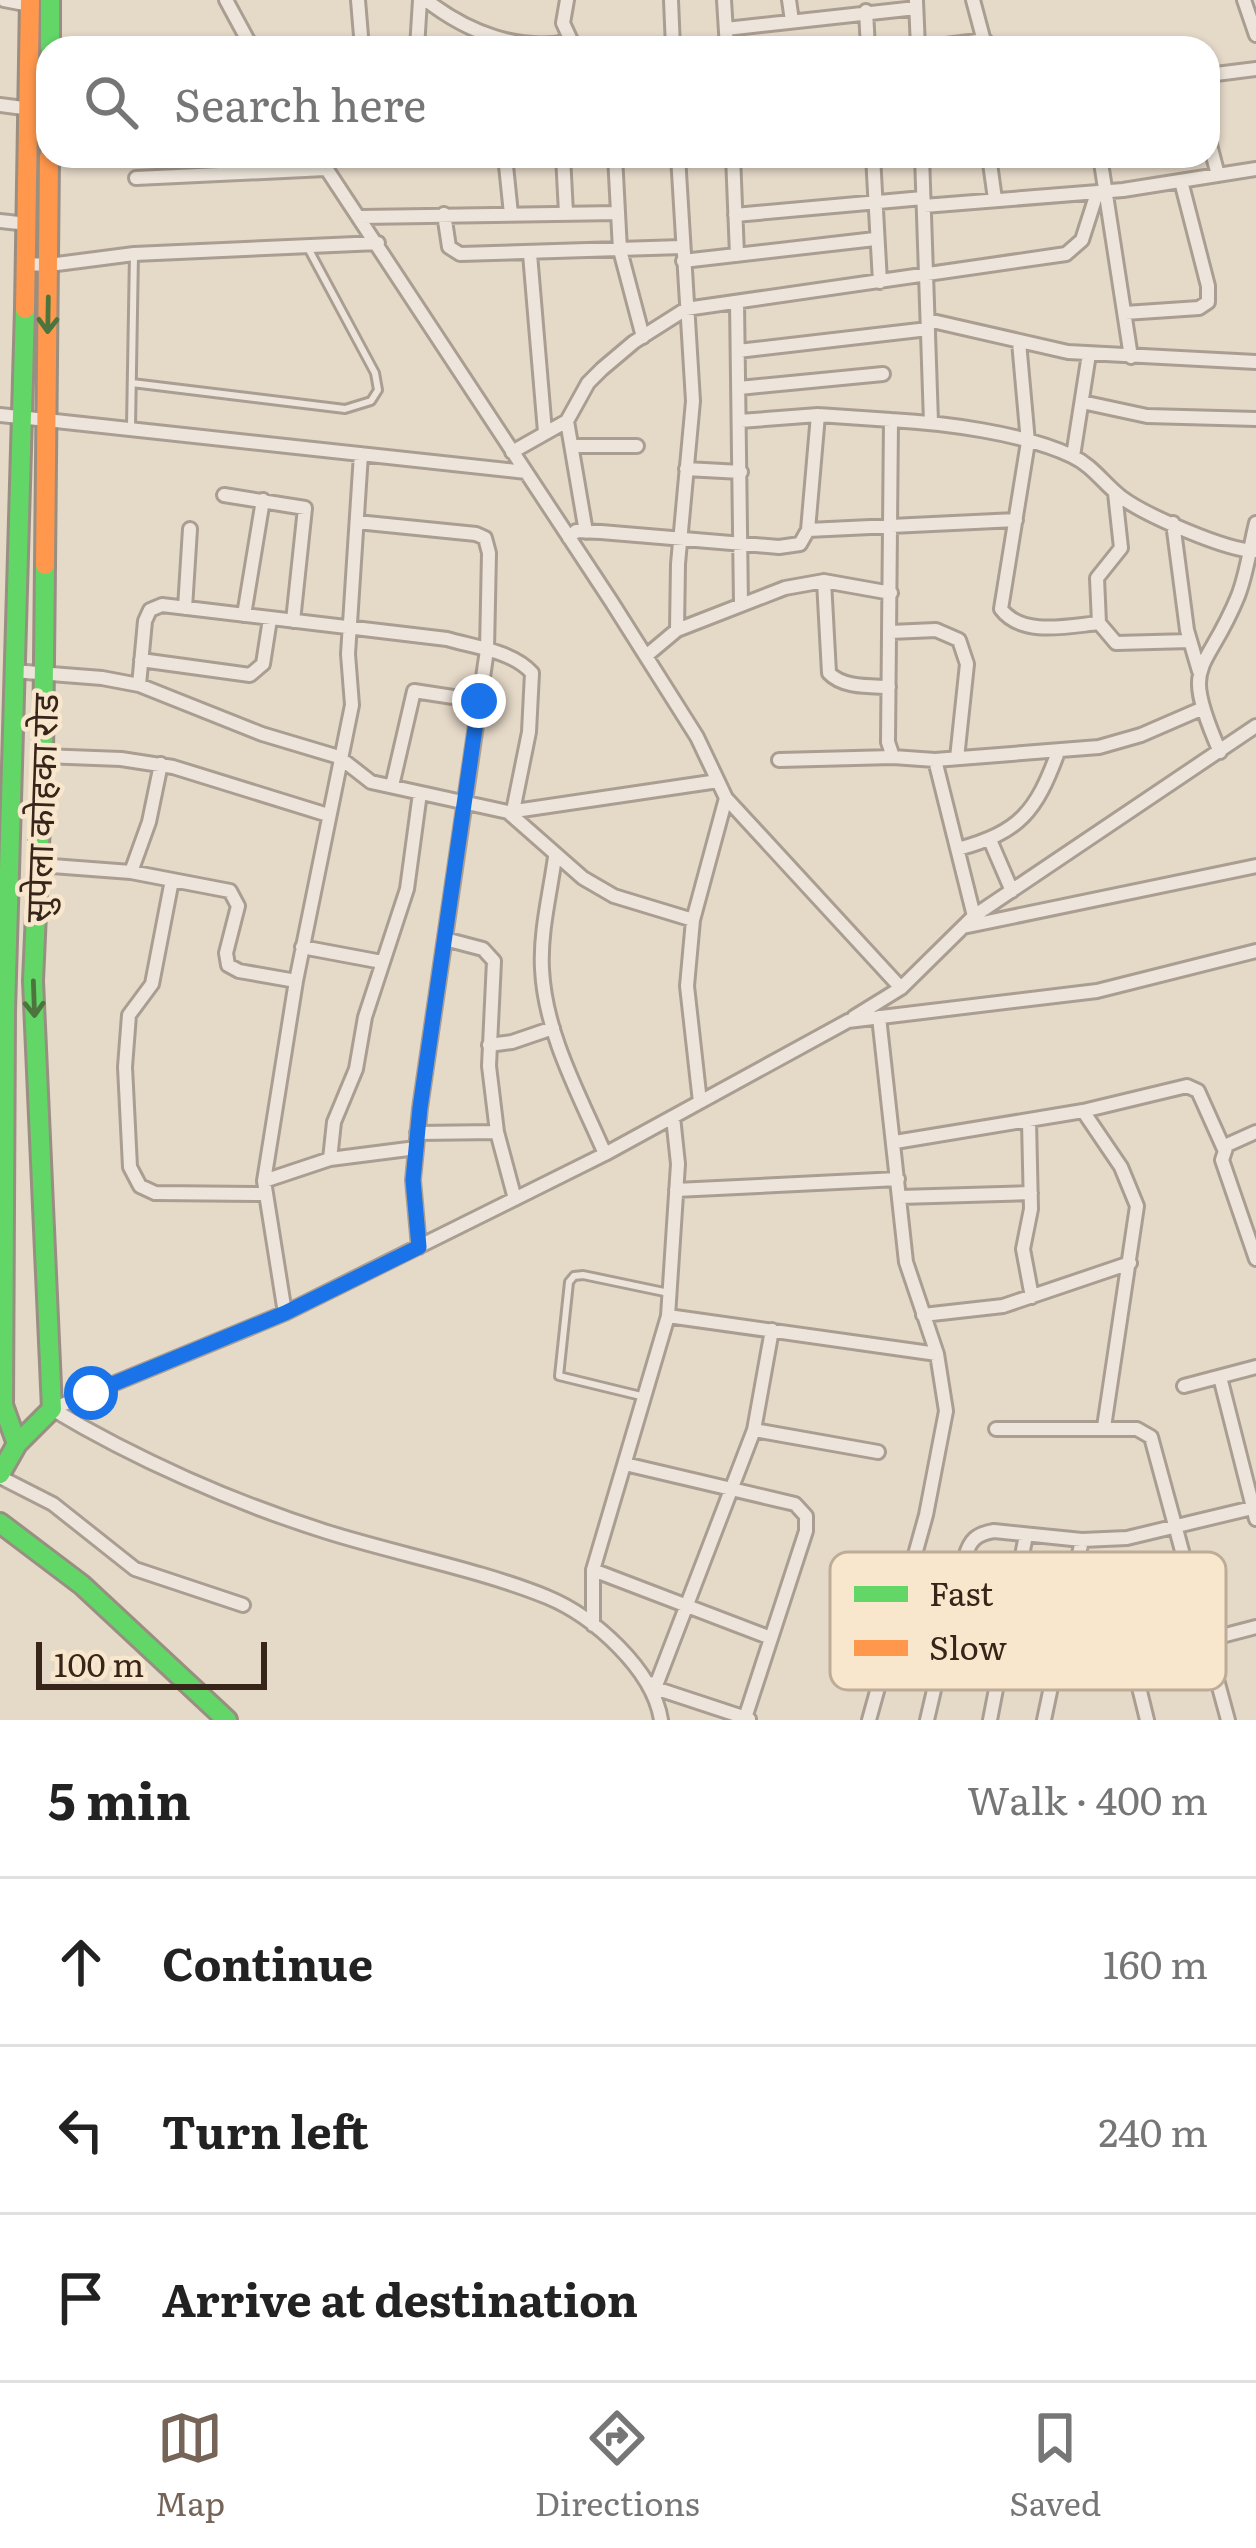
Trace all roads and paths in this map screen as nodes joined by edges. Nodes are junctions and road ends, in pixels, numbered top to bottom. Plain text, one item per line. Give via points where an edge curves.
1 (4, 0) edge
2 (226, 0) edge
3 (358, 0) edge
4 (423, 0) edge
5 (567, 0) edge
6 (670, 0) edge
7 (724, 0) edge
8 (789, 0) edge
9 (974, 0) edge
10 (1244, 0) edge
11 (37, 2) edge
12 (916, 4) edge
13 (866, 11) junction
14 (792, 21) junction
15 (726, 29) junction
16 (1255, 30) edge
17 (47, 36) edge
18 (246, 36) edge
19 (361, 36) edge
20 (418, 36) edge
21 (495, 36) edge
22 (569, 36) edge
23 (672, 36) edge
24 (726, 36) edge
25 (867, 36) edge
26 (919, 36) edge
27 (983, 36) edge
28 (1256, 69) edge
29 (1220, 74) edge
30 (0, 105) edge
31 (31, 109) junction
32 (49, 168) edge
33 (252, 168) edge
34 (326, 168) edge
35 (506, 168) edge
36 (563, 168) edge
37 (616, 168) edge
38 (678, 168) edge
39 (733, 168) edge
40 (873, 168) edge
41 (923, 168) edge
42 (991, 168) edge
43 (1100, 168) edge
44 (1216, 168) edge
45 (1256, 169) edge
46 (1218, 175) junction
47 (136, 178) dead end
48 (1181, 181) junction
49 (1101, 192) junction
50 (995, 200) junction
51 (924, 202) junction
52 (874, 203) junction
53 (566, 213) junction
54 (618, 213) junction
55 (444, 214) junction
56 (511, 214) junction
57 (735, 215) junction
58 (362, 217) junction
59 (0, 221) edge
60 (28, 224) junction
61 (875, 239) junction
62 (378, 243) junction
63 (308, 248) junction
64 (620, 250) junction
65 (134, 254) junction
66 (530, 254) junction
67 (682, 254) junction
68 (737, 255) junction
69 (25, 264) junction
70 (49, 266) junction
71 (926, 275) junction
72 (880, 282) junction
73 (737, 302) junction
74 (686, 309) junction
75 (1125, 314) junction
76 (928, 324) junction
77 (643, 337) junction
78 (1019, 343) junction
79 (738, 351) junction
80 (1089, 354) junction
81 (1130, 357) junction
82 (1256, 362) edge
83 (883, 374) dead end
84 (132, 383) junction
85 (739, 388) junction
86 (1082, 402) junction
87 (818, 416) junction
88 (10, 417) edge
89 (1256, 419) edge
90 (891, 420) junction
91 (46, 421) junction
92 (567, 421) junction
93 (740, 421) junction
94 (931, 422) junction
95 (131, 429) junction
96 (545, 432) junction
97 (1028, 442) junction
98 (572, 446) junction
99 (637, 446) dead end
100 (512, 452) junction
101 (361, 454) junction
102 (1073, 456) junction
103 (686, 469) junction
104 (526, 472) junction
105 (741, 472) junction
106 (1115, 493) junction
107 (224, 495) dead end
108 (263, 500) junction
109 (1016, 520) junction
110 (357, 522) junction
111 (1173, 523) junction
112 (1256, 523) edge
113 (891, 525) junction
114 (190, 529) dead end
115 (808, 530) junction
116 (586, 532) junction
117 (569, 538) junction
118 (680, 541) junction
119 (739, 545) junction
120 (1252, 551) edge
121 (824, 581) junction
122 (891, 593) junction
123 (741, 605) junction
124 (185, 608) junction
125 (244, 615) junction
126 (270, 619) junction
127 (293, 622) junction
128 (1099, 623) junction
129 (350, 629) junction
130 (677, 629) junction
131 (890, 632) junction
132 (1190, 641) junction
133 (487, 650) junction
134 (646, 656) junction
135 (9, 659) edge
136 (141, 660) junction
137 (1199, 672) junction
138 (43, 674) junction
139 (139, 685) junction
140 (890, 687) junction
141 (479, 701) junction
142 (1201, 709) junction
143 (1256, 726) edge
144 (1058, 752) junction
145 (1220, 752) junction
146 (43, 756) junction
147 (339, 757) junction
148 (893, 757) junction
149 (957, 758) junction
150 (779, 760) dead end
151 (935, 760) junction
152 (161, 764) junction
153 (718, 781) junction
154 (392, 787) junction
155 (420, 793) junction
156 (726, 798) junction
157 (463, 802) junction
158 (511, 812) junction
159 (328, 815) junction
160 (5, 820) edge
161 (990, 840) junction
162 (958, 849) junction
163 (555, 857) junction
164 (39, 865) junction
165 (1256, 866) edge
166 (131, 872) junction
167 (172, 880) junction
168 (1012, 891) junction
169 (974, 916) junction
170 (693, 920) junction
171 (958, 928) junction
172 (445, 938) junction
173 (302, 947) junction
174 (1256, 951) edge
175 (382, 962) junction
176 (3, 975) edge
177 (296, 981) junction
178 (901, 988) junction
179 (880, 1017) junction
180 (848, 1021) junction
181 (553, 1028) junction
182 (489, 1045) junction
183 (700, 1102) junction
184 (1083, 1111) junction
185 (673, 1117) junction
186 (1029, 1121) junction
187 (497, 1132) junction
188 (1256, 1132) edge
189 (417, 1141) junction
190 (895, 1142) junction
191 (1224, 1149) junction
192 (605, 1154) junction
193 (330, 1159) junction
194 (898, 1179) junction
195 (265, 1187) junction
196 (676, 1190) junction
197 (1031, 1193) junction
198 (900, 1197) junction
199 (514, 1199) junction
200 (419, 1247) junction
201 (1256, 1259) edge
202 (1130, 1263) junction
203 (670, 1293) junction
204 (1032, 1297) junction
205 (285, 1313) junction
206 (923, 1315) junction
207 (668, 1316) junction
208 (772, 1330) junction
209 (937, 1354) junction
210 (1256, 1367) edge
211 (1220, 1377) junction
212 (1184, 1386) dead end
213 (645, 1396) junction
214 (1, 1404) edge
215 (52, 1409) junction
216 (1104, 1427) junction
217 (996, 1429) dead end
218 (754, 1430) junction
219 (17, 1444) junction
220 (878, 1452) dead end
221 (625, 1464) junction
222 (0, 1476) edge
223 (733, 1488) junction
224 (1255, 1511) edge
225 (0, 1523) edge
226 (1178, 1527) junction
227 (1026, 1535) junction
228 (1082, 1540) junction
229 (916, 1552) edge
230 (968, 1552) edge
231 (1023, 1552) edge
232 (1080, 1552) edge
233 (1184, 1552) edge
234 (593, 1570) junction
235 (243, 1605) dead end
236 (689, 1606) junction
237 (593, 1625) junction
238 (1256, 1627) edge
239 (1226, 1635) edge
240 (771, 1638) junction
241 (642, 1673) junction
242 (655, 1688) junction
243 (877, 1690) edge
244 (934, 1690) edge
245 (996, 1690) edge
246 (1051, 1690) edge
247 (1139, 1690) edge
248 (1220, 1690) edge
249 (748, 1719) edge
250 (227, 1720) edge
251 (661, 1720) edge
252 (869, 1720) edge
253 (927, 1720) edge
254 (990, 1720) edge
255 (1044, 1720) edge
256 (1147, 1720) edge
257 (1228, 1720) edge

1 - 11 street
2 - 18 street
3 - 19 street
4 - 20 street
4 - 21 street
5 - 22 street
6 - 23 street
7 - 15 street
8 - 14 street
9 - 27 street
10 - 16 street
11 - 17 street
11 - 31 street
12 - 13 street
12 - 26 street
13 - 14 street
13 - 25 street
14 - 15 street
15 - 24 street
28 - 29 street
30 - 31 street
31 - 60 street
32 - 70 street, सुपेला कोहका रोड
33 - 47 street
34 - 58 street
35 - 56 street
36 - 53 street
37 - 54 street
38 - 67 street
39 - 57 street
40 - 52 street
41 - 51 street
42 - 50 street
43 - 49 street
44 - 46 street
45 - 46 street
46 - 48 street
48 - 49 street
48 - 75 street via 1208,302
49 - 50 street
49 - 71 street via 1082,240 1066,254
49 - 75 street
50 - 51 street
51 - 52 street
51 - 71 street
52 - 57 street
52 - 61 street
53 - 54 street
53 - 56 street
54 - 64 street
55 - 56 street
55 - 58 street
55 - 66 street via 455,253
57 - 68 street
58 - 62 street
59 - 60 street
60 - 69 street
61 - 68 street
61 - 72 street
62 - 63 street
62 - 100 street
63 - 65 street
63 - 84 lane via 375,373 370,401 345,409
64 - 66 street
64 - 67 street
64 - 77 street
65 - 70 street
65 - 84 lane
66 - 96 street
67 - 68 street
67 - 74 street
69 - 70 street
69 - 88 street
70 -> 91 street, सुपेला कोहका रोड
71 - 72 street
71 - 76 street
72 - 73 street
73 - 74 street
73 - 79 street
74 - 77 street
74 - 103 street
75 - 81 street
76 - 78 street
76 - 79 street
76 - 94 street
77 - 92 street via 588,383
78 - 80 street
78 - 97 street
79 - 85 street
80 - 81 street
80 - 86 street
81 - 82 street
83 - 85 street
84 - 95 lane
85 - 93 street
86 - 89 street via 1147,416
86 - 102 street
87 - 90 street
87 - 93 street
87 - 115 street
88 - 91 street
88 - 135 street
90 - 94 street
90 - 113 street
91 - 95 street
91 - 138 street, सुपेला कोहका रोड
92 - 96 street
92 - 98 street
93 - 105 street
94 - 97 street
95 - 101 street
96 - 100 street
97 - 102 street
97 - 109 street
98 - 99 street
98 - 116 street
100 - 104 street
101 - 104 street
101 - 110 street
102 - 106 street
103 - 105 street
103 - 118 street
104 - 117 street
105 - 119 street
106 - 111 street
106 - 128 street via 1121,548 1097,578
107 - 108 street
108 - 125 street
108 - 127 street via 307,511
109 - 113 street
109 - 128 street via 1001,598 1006,617 1033,626
110 - 129 street
110 - 133 street via 485,538
111 - 120 street via 1222,547
111 - 132 street
112 - 120 street
113 - 115 street
113 - 122 street
114 - 124 street
115 - 119 street via 791,546
116 - 117 street
116 - 118 street
117 - 134 street
118 - 119 street
118 - 130 street
119 - 123 street
120 - 137 street
121 - 122 street
121 - 123 street
121 - 140 street via 832,678
122 - 131 street
123 - 130 street
124 - 125 street
124 - 136 street via 162,605 147,614
125 - 126 street
126 - 127 street
126 - 136 street via 263,664 250,675
127 - 129 street
128 - 132 street via 1116,643
129 - 133 street
129 - 147 street via 352,705
130 - 134 street
131 - 140 street
131 - 149 street via 936,629 959,640 967,664
132 - 137 street
133 - 141 street
133 - 158 street via 523,663 533,680
134 - 153 street
135 - 138 street
135 - 160 street
136 - 139 street
137 - 142 street
138 - 139 street
138 - 146 street, सुपेला कोहका रोड
139 - 147 street
140 - 148 street
141 - 154 street via 414,691
141 - 157 street
142 - 144 street via 1100,748
142 - 145 street
143 - 145 street
144 - 149 street
144 - 161 street via 1044,790 1008,832
145 - 168 street
146 - 152 street
146 - 164 street, सुपेला कोहका रोड
147 - 154 street
147 - 159 street
148 - 150 street
148 - 151 street
149 - 151 street
151 - 162 street
152 - 159 street
152 - 166 street
153 - 156 street
153 - 158 street
154 - 155 street
155 - 157 street
155 - 175 street via 413,862
156 - 170 street
156 - 178 street
157 - 158 street
157 - 172 street
158 - 163 street
159 - 173 street
160 - 176 street
161 - 162 street
161 - 168 street
162 - 169 street
163 - 170 street via 614,896
163 - 181 street via 542,967
164 - 166 street
164 -> 215 street, सुपेला कोहका रोड via 33,981
165 - 171 street
166 - 167 street
167 - 177 street via 233,894 238,907 226,960 232,969
167 - 195 street via 152,984 129,1016 130,1167 155,1193
168 - 169 street
169 - 171 street
170 - 183 street via 687,986
171 - 178 street
172 - 182 street via 483,949 494,961
172 - 189 street
173 - 175 street
173 - 177 street
174 - 179 street via 1096,991
175 - 193 street
176 - 214 street
177 - 195 street
178 - 180 street
179 - 180 street
179 - 190 street
180 - 183 street
181 - 182 street
181 - 192 street
182 - 187 street
183 - 185 street
184 - 186 street
184 - 191 street via 1187,1086 1198,1091
184 - 202 street via 1137,1206
185 - 192 street
185 - 196 street
186 - 190 street
186 - 197 street
187 - 189 street
187 - 199 street
188 - 191 street
189 - 193 street
189 - 200 street
190 - 194 street
191 - 201 street
192 - 199 street
193 - 195 street
194 - 196 street
194 - 198 street
195 - 205 street
196 - 203 street
197 - 198 street
197 - 204 street via 1023,1249
198 - 206 street via 906,1262
199 - 200 street
200 - 205 street
202 - 204 street
202 - 216 street
203 - 207 street
203 - 213 lane via 583,1275 568,1282 559,1376
204 - 206 street
205 - 215 street
206 - 209 street
207 - 208 street
207 - 213 street
208 - 209 street
208 - 218 street
209 - 229 street via 946,1412
210 - 211 street
211 - 212 street
211 - 224 street
213 - 221 street
214 - 219 street
215 - 219 street
215 - 237 street via 121,1450 322,1531 549,1598
216 - 217 street
216 - 226 street via 1151,1437
218 - 220 street
218 - 223 street
219 - 222 street
221 - 223 street
221 - 234 street
222 - 235 street via 53,1504 135,1569
223 - 236 street
223 - 240 street via 795,1504 806,1516
224 - 226 street
225 - 250 street via 82,1585
226 - 228 street
226 - 233 street
227 - 228 street
227 - 230 street via 980,1534
227 - 231 street
228 - 232 street
234 - 236 street
234 - 237 street
236 - 240 street
236 - 242 street
237 - 241 street
238 - 239 street
240 - 249 street
241 - 242 street
241 - 251 street
242 - 249 street
243 - 252 street
244 - 253 street
245 - 254 street
246 - 255 street
247 - 256 street
248 - 257 street

